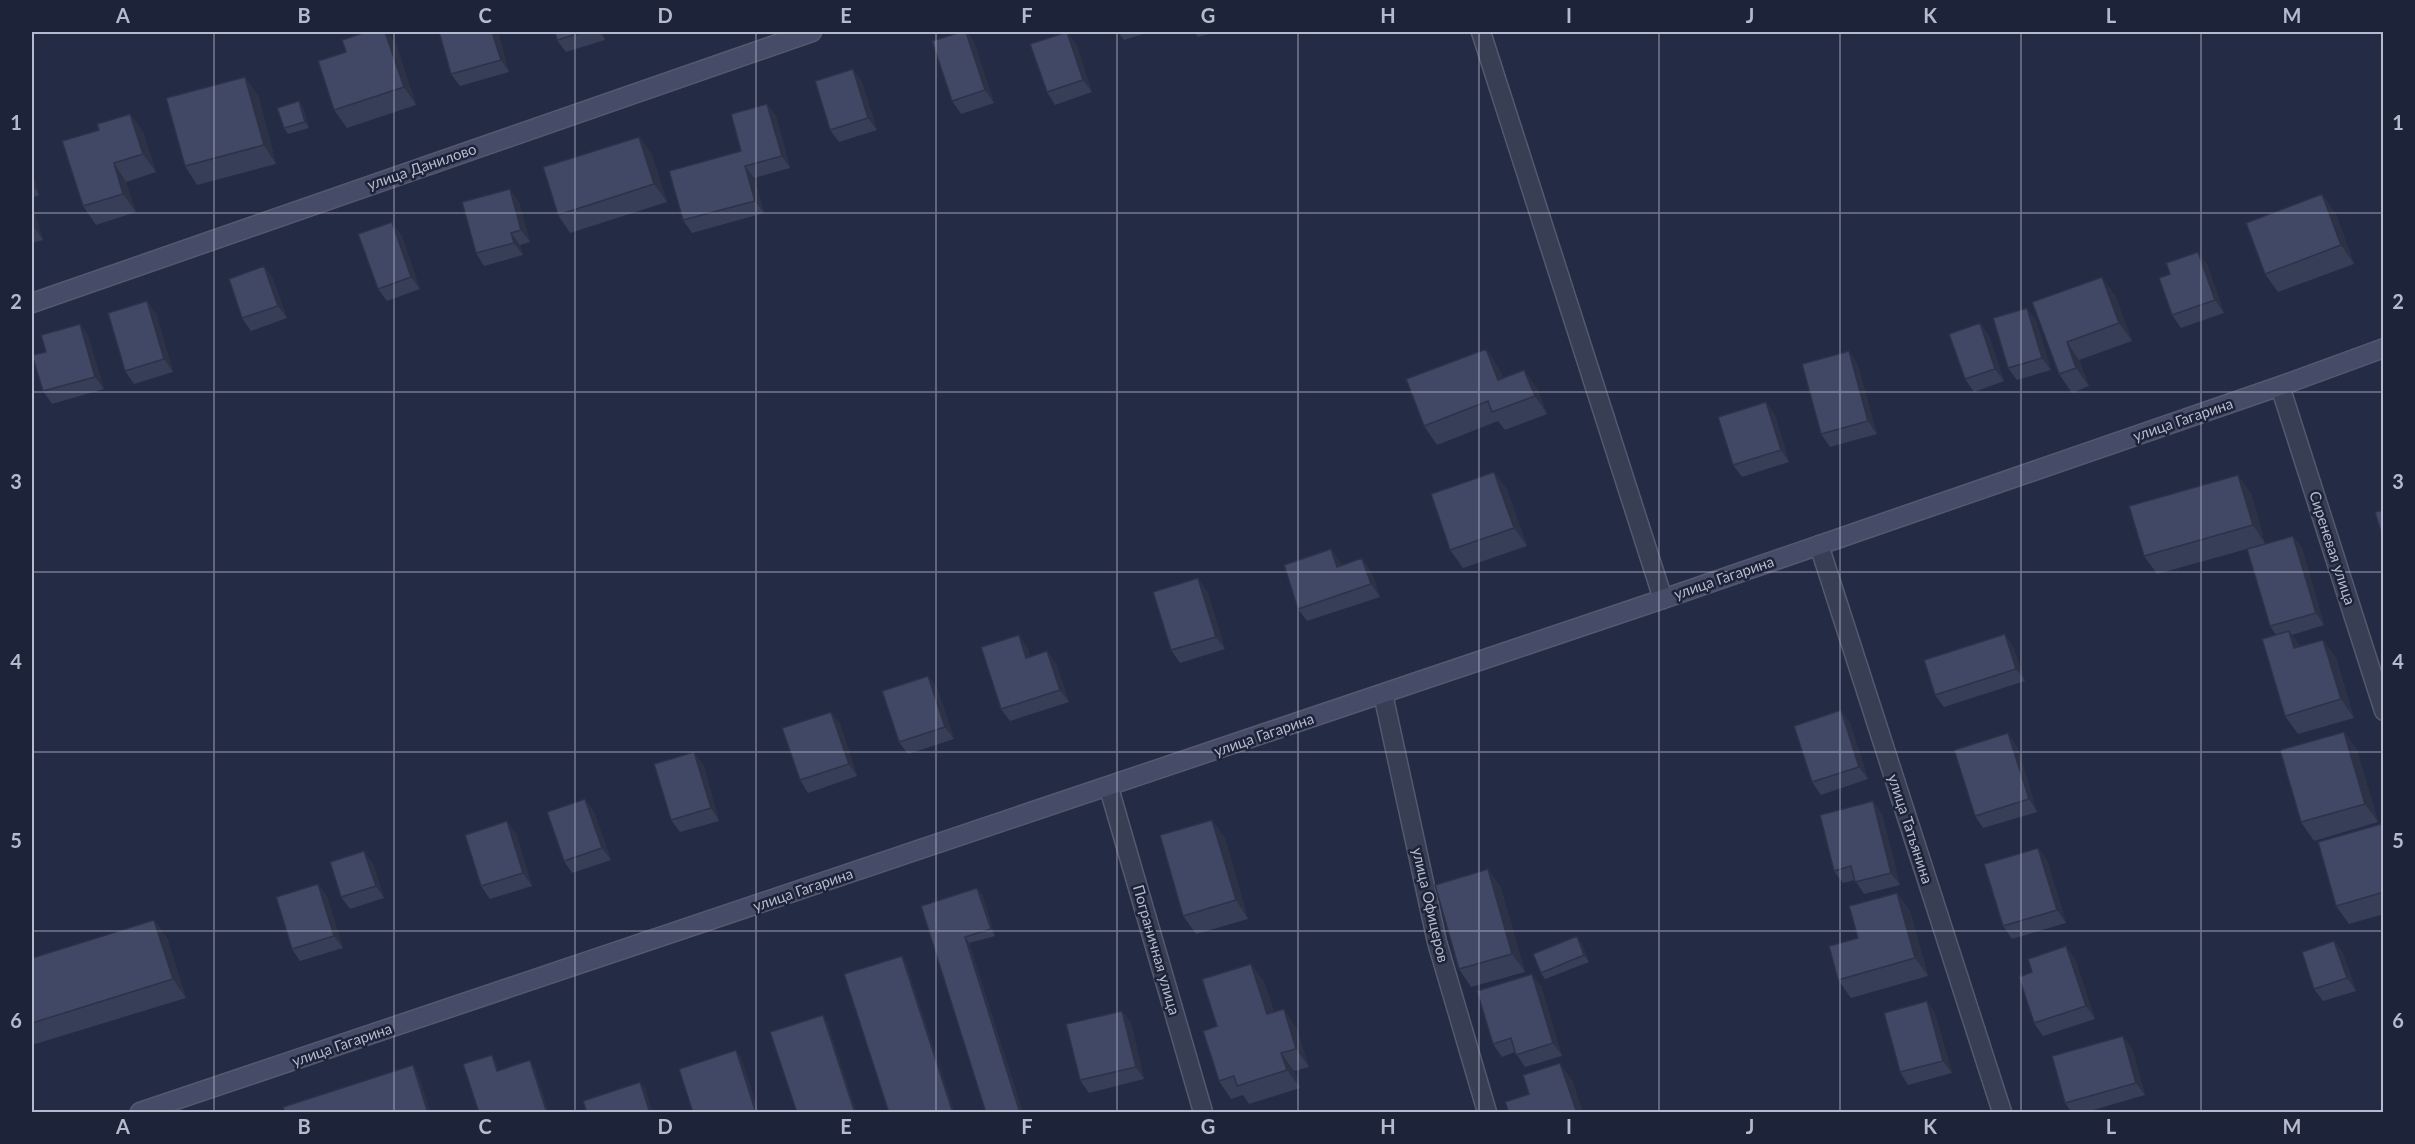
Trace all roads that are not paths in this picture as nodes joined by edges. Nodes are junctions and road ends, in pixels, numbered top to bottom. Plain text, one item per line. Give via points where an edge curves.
1 (812, 32) edge
2 (1481, 32) edge
3 (32, 303) edge
4 (2384, 348) edge
5 (2280, 386) junction
6 (1819, 546) junction
7 (1663, 599) junction
8 (1383, 694) junction
9 (2384, 711) edge
10 (1109, 788) junction
11 (140, 1113) edge
12 (1203, 1113) edge
13 (1487, 1113) edge
14 (2002, 1113) edge

1 - 3 street, улица Данилово
2 - 7 street
4 - 5 street, улица Гагарина
5 - 6 street, улица Гагарина
5 - 9 street, Сиреневая улица
6 - 7 street, улица Гагарина
6 - 14 street, улица Татьянина
7 - 8 street, улица Гагарина
8 - 10 street, улица Гагарина
8 - 13 street, улица Офицеров via 1437,942
10 - 11 street, улица Гагарина
10 - 12 street, Пограничная улица

